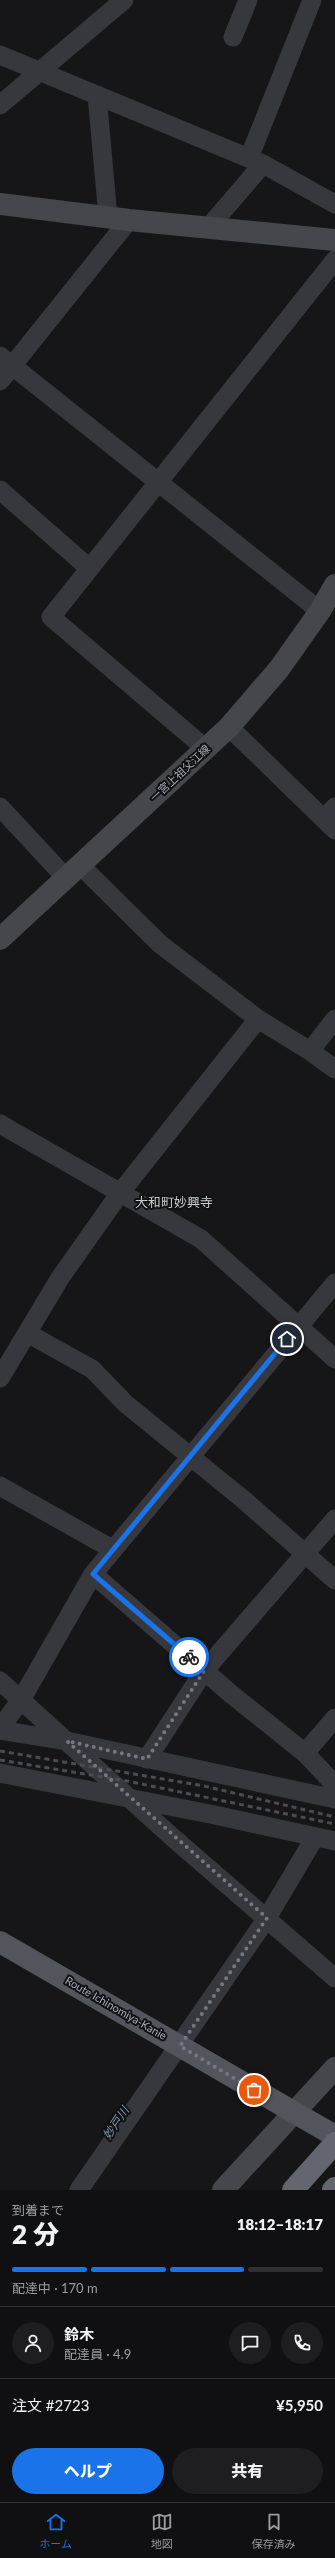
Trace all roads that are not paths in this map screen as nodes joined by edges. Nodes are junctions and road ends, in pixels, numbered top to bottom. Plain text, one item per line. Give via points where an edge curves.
1 (124, 0) edge
2 (248, 0) edge
3 (312, 0) edge
4 (233, 37) dead end
5 (0, 55) edge
6 (41, 72) junction
7 (97, 95) junction
8 (0, 105) edge
9 (256, 161) junction
10 (0, 204) edge
11 (335, 204) edge
12 (118, 219) junction
13 (208, 228) junction
14 (335, 240) edge
15 (335, 260) edge
16 (6, 361) edge
17 (0, 381) edge
18 (158, 480) junction
19 (0, 490) edge
20 (89, 568) junction
21 (335, 585) edge
22 (320, 611) junction
23 (229, 727) junction
24 (206, 749) junction
25 (0, 807) edge
26 (331, 819) edge
27 (73, 872) junction
28 (0, 939) edge
29 (258, 1019) junction
30 (335, 1019) edge
31 (310, 1051) junction
32 (335, 1069) edge
33 (0, 1124) edge
34 (120, 1193) junction
35 (335, 1283) edge
36 (297, 1328) junction
37 (27, 1333) junction
38 (335, 1360) edge
39 (0, 1378) edge
40 (190, 1455) junction
41 (0, 1486) edge
42 (335, 1519) edge
43 (112, 1549) junction
44 (306, 1554) junction
45 (93, 1574) junction
46 (335, 1580) edge
47 (204, 1671) junction
48 (0, 1681) edge
49 (21, 1700) junction
50 (335, 1718) edge
51 (0, 1729) edge
52 (67, 1741) junction
53 (305, 1753) junction
54 (147, 1759) junction
55 (0, 1773) edge
56 (335, 1785) edge
57 (130, 1799) junction
58 (335, 1799) edge
59 (315, 1837) junction
60 (335, 1841) edge
61 (267, 1918) junction
62 (0, 1942) edge
63 (335, 1978) edge
64 (180, 2046) junction
65 (335, 2068) edge
66 (292, 2112) junction
67 (335, 2136) edge
68 (335, 2143) edge
69 (79, 2190) edge
70 (223, 2190) edge
71 (294, 2190) edge

1 - 6 street
2 - 4 street
3 - 9 street
5 - 6 street
6 - 7 street
6 - 8 street
7 - 9 street
7 - 12 street
9 - 11 street
9 - 13 street
10 - 12 street
12 - 13 street
12 - 16 street
13 - 14 street
15 - 18 street
16 - 17 street
16 - 18 street
18 - 20 street
18 - 22 street
19 - 20 street
20 - 24 street via 50,617
21 - 22 street, 一宮上祖父江線
22 - 23 street, 一宮上祖父江線 via 278,669
23 - 24 street, 一宮上祖父江線
23 - 26 street
24 - 27 street, 一宮上祖父江線
25 - 27 street
27 - 28 street, 一宮上祖父江線
27 - 29 street via 160,944
29 - 31 street
29 - 34 street
30 - 31 street
31 - 32 street
33 - 34 street
34 - 36 street via 201,1239
34 - 37 street via 60,1278
35 - 36 street
36 - 38 street
36 - 40 street
37 - 39 street
37 - 40 street via 92,1369 126,1404
40 - 43 street
40 - 44 street
41 - 43 street
42 - 44 street
43 - 45 street
44 - 46 street
44 - 47 street
45 - 47 street
45 - 49 street
47 - 53 street
47 - 54 street
48 - 49 street
49 - 51 street
49 - 52 street
50 - 53 street
51 - 52 street
52 - 54 street
52 - 57 street
53 - 56 street
54 - 58 street
55 - 57 street
57 - 59 street
57 - 61 street
59 - 60 street
59 - 61 street
61 - 63 street
61 - 64 street
62 - 64 main road, Route Ichinomiya-Kanie
64 - 66 main road, Route Ichinomiya-Kanie
64 - 69 street
65 - 66 street
66 - 67 main road, Route Ichinomiya-Kanie
66 - 70 street
68 - 71 highway

